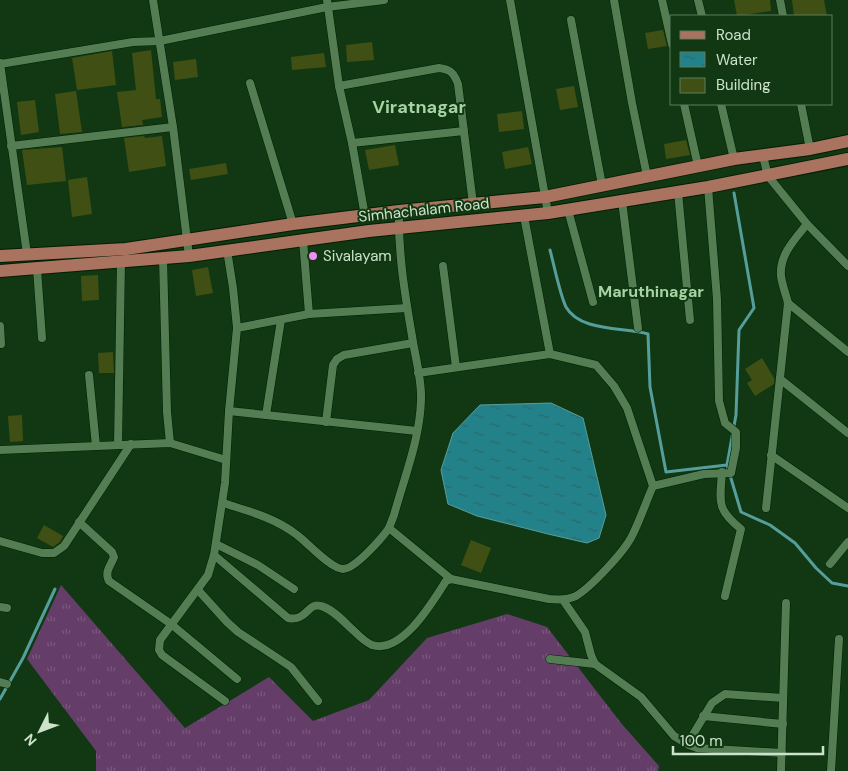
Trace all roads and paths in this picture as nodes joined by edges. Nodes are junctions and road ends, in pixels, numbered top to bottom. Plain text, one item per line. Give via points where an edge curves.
1 (153, 0) edge
2 (384, 0) edge
3 (510, 0) edge
4 (614, 0) edge
5 (662, 0) edge
6 (698, 0) edge
7 (780, 0) edge
8 (327, 4) edge
9 (702, 15) edge
10 (783, 15) edge
11 (571, 20) dead end
12 (670, 35) edge
13 (160, 41) junction
14 (0, 64) edge
15 (250, 83) dead end
16 (339, 86) junction
17 (684, 105) edge
18 (721, 105) edge
19 (801, 105) edge
20 (173, 127) junction
21 (464, 131) junction
22 (848, 142) edge
23 (352, 143) junction
24 (11, 146) junction
25 (810, 149) junction
26 (763, 156) junction
27 (734, 159) junction
28 (848, 160) edge
29 (698, 166) junction
30 (648, 176) junction
31 (768, 176) junction
32 (602, 185) junction
33 (708, 187) junction
34 (678, 192) junction
35 (545, 197) junction
36 (622, 201) junction
37 (474, 204) junction
38 (568, 210) junction
39 (398, 211) junction
40 (548, 213) junction
41 (365, 216) junction
42 (524, 216) junction
43 (293, 224) junction
44 (807, 224) junction
45 (398, 228) junction
46 (187, 239) junction
47 (302, 240) junction
48 (227, 250) junction
49 (27, 254) junction
50 (0, 256) edge
51 (189, 256) junction
52 (163, 258) junction
53 (121, 262) junction
54 (443, 266) dead end
55 (848, 266) edge
56 (37, 269) junction
57 (0, 271) edge
58 (593, 302) dead end
59 (788, 303) junction
60 (407, 308) junction
61 (309, 314) junction
62 (280, 320) junction
63 (690, 320) dead end
64 (0, 326) edge
65 (237, 328) junction
66 (638, 328) dead end
67 (42, 338) dead end
68 (413, 343) junction
69 (1, 344) edge
70 (848, 352) edge
71 (550, 354) junction
72 (456, 367) junction
73 (418, 373) junction
74 (89, 376) dead end
75 (780, 379) junction
76 (229, 412) junction
77 (266, 415) junction
78 (326, 422) junction
79 (418, 431) junction
80 (848, 433) edge
81 (170, 443) junction
82 (132, 444) junction
83 (118, 445) junction
84 (96, 446) junction
85 (0, 450) edge
86 (771, 455) junction
87 (226, 460) junction
88 (722, 472) junction
89 (653, 486) junction
90 (223, 503) junction
91 (766, 508) dead end
92 (848, 508) edge
93 (79, 522) junction
94 (389, 528) junction
95 (0, 541) edge
96 (848, 542) edge
97 (216, 544) junction
98 (214, 555) junction
99 (830, 564) dead end
100 (451, 579) junction
101 (294, 589) dead end
102 (198, 590) junction
103 (725, 596) dead end
104 (563, 600) junction
105 (786, 603) dead end
106 (171, 624) junction
107 (838, 639) dead end
108 (550, 659) dead end
109 (595, 664) junction
110 (238, 679) dead end
111 (783, 698) junction
112 (225, 700) dead end
113 (318, 701) dead end
114 (704, 716) junction
115 (782, 724) junction
116 (689, 745) junction
117 (782, 753) junction
118 (781, 771) edge
119 (831, 771) edge

1 - 13 street
2 - 8 street
3 - 35 street
4 - 30 street
5 - 12 street
6 - 9 street
7 - 10 street
8 - 13 street
8 - 16 street
11 - 32 street
13 - 14 street
13 - 20 street
14 - 24 street
15 - 43 street
16 - 21 street via 446,68 458,84
16 - 23 street
17 - 29 street
18 - 27 street
19 - 25 street
20 - 24 street
20 - 46 street
21 - 23 street
21 - 37 street
22 - 25 main road
23 - 41 street
24 - 49 street
25 - 26 main road
26 - 27 main road
26 - 31 street
27 - 29 main road
28 - 31 main road, Simhachalam Road
29 - 30 main road
30 - 32 main road
31 - 33 main road, Simhachalam Road
31 - 44 street
32 - 35 main road
33 - 34 main road, Simhachalam Road
33 - 88 street via 717,299 719,400 725,423 736,432 731,473
34 - 36 main road, Simhachalam Road
34 - 63 street
35 - 37 main road
35 - 40 street
36 - 38 main road, Simhachalam Road
36 - 66 street
37 - 39 main road
38 - 40 main road, Simhachalam Road
38 - 58 street
39 - 41 main road
39 - 45 street
40 - 42 main road, Simhachalam Road
41 - 43 main road
42 - 45 main road, Simhachalam Road
42 - 71 street
43 - 46 main road
44 - 55 street
44 - 59 street via 782,260 781,276
45 - 47 main road, Simhachalam Road
45 - 60 street
46 - 49 main road via 126,249
46 - 51 street
47 - 48 main road, Simhachalam Road
47 - 61 street
48 - 51 main road, Simhachalam Road
48 - 65 street
49 - 50 main road
51 - 52 main road, Simhachalam Road
52 - 53 main road, Simhachalam Road
52 - 81 street
53 - 56 main road, Simhachalam Road
53 - 83 street
54 - 72 street
56 - 57 main road, Simhachalam Road
56 - 67 street
59 - 70 street
59 - 75 street
60 - 61 street
60 - 68 street
61 - 62 street
62 - 65 street
62 - 77 street
64 - 69 street
65 - 76 street
68 - 73 street
68 - 78 street via 337,359 333,365
71 - 72 street
71 - 89 street via 596,365 614,386 633,422
72 - 73 street
73 - 79 street via 421,389
74 - 84 street
75 - 80 street
75 - 86 street
76 - 77 street
76 - 87 street
77 - 78 street
78 - 79 street
79 - 94 street
81 - 82 street
81 - 87 street
82 - 83 street
82 - 93 street
83 - 84 street
84 - 85 street
86 - 91 street
86 - 92 street
87 - 90 street
88 - 89 street
88 - 103 street via 720,502 724,513 741,529
89 - 104 street via 632,538 617,557 576,596
90 - 94 street via 276,522 296,534 333,566 342,569 350,567
90 - 97 street
93 - 95 street via 64,546 54,553 42,553
93 - 106 street via 112,552 114,557 106,577 109,581
94 - 100 street
96 - 99 street
97 - 98 street
97 - 101 street via 258,565
98 - 100 street via 288,618 295,620 319,605 365,641 377,646 386,646 409,632 446,581
98 - 102 street via 208,575
100 - 104 street
102 - 106 street
102 - 113 street via 233,627 291,667
104 - 109 street via 585,632
105 - 111 street
106 - 110 street
106 - 112 street via 160,640 162,655
107 - 119 street
108 - 109 street
109 - 116 street via 641,697 674,736
111 - 114 street via 724,694 712,703
111 - 115 street
114 - 115 street
114 - 116 street via 690,737
115 - 117 street
116 - 117 street
117 - 118 street

